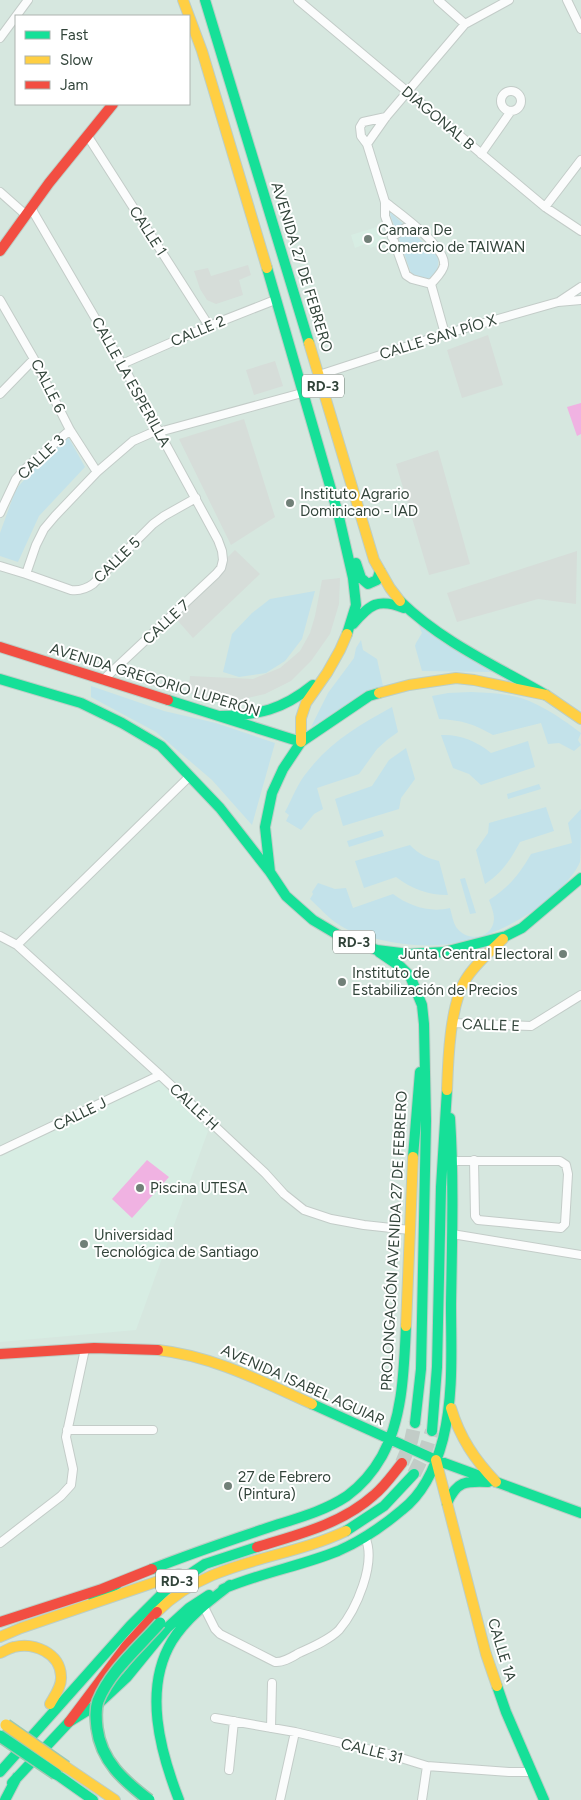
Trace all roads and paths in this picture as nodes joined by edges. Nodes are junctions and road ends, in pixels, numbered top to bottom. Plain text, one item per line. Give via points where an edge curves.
1 (28, 0) edge
2 (183, 0) edge
3 (205, 0) edge
4 (298, 0) edge
5 (438, 0) edge
6 (509, 0) edge
7 (567, 0) edge
8 (17, 15) edge
9 (188, 15) edge
10 (15, 18) edge
11 (190, 20) edge
12 (465, 24) junction
13 (581, 28) edge
14 (0, 38) edge
15 (407, 91) junction
16 (113, 105) edge
17 (511, 111) dead end
18 (386, 117) junction
19 (87, 135) junction
20 (367, 144) junction
21 (481, 154) junction
22 (581, 160) edge
23 (0, 192) edge
24 (385, 202) junction
25 (545, 207) junction
26 (29, 211) junction
27 (412, 224) junction
28 (581, 231) edge
29 (392, 237) junction
30 (0, 252) edge
31 (431, 284) junction
32 (581, 287) edge
33 (0, 300) edge
34 (275, 300) junction
35 (581, 300) edge
36 (558, 302) junction
37 (209, 326) junction
38 (445, 334) junction
39 (309, 340) junction
40 (290, 350) junction
41 (34, 359) junction
42 (122, 364) junction
43 (319, 375) junction
44 (302, 393) junction
45 (0, 394) edge
46 (70, 430) junction
47 (158, 431) junction
48 (97, 472) junction
49 (196, 498) junction
50 (0, 513) edge
51 (343, 532) junction
52 (223, 560) joint
53 (0, 566) edge
54 (380, 571) junction
55 (26, 574) junction
56 (412, 612) junction
57 (348, 630) junction
58 (0, 647) edge
59 (327, 673) junction
60 (0, 678) edge
61 (103, 680) junction
62 (546, 695) junction
63 (220, 716) junction
64 (581, 719) edge
65 (301, 742) junction
66 (190, 776) junction
67 (270, 872) junction
68 (581, 878) edge
69 (0, 936) edge
70 (506, 936) junction
71 (17, 945) junction
72 (376, 950) junction
73 (581, 995) edge
74 (424, 1024) junction
75 (452, 1024) junction
76 (160, 1075) junction
77 (447, 1083) junction
78 (0, 1151) edge
79 (474, 1160) junction
80 (453, 1161) junction
81 (410, 1230) junction
82 (452, 1234) junction
83 (581, 1255) edge
84 (85, 1349) junction
85 (0, 1354) edge
86 (450, 1401) junction
87 (415, 1423) tunnel mouth
88 (67, 1430) junction
89 (153, 1430) dead end
90 (432, 1431) tunnel mouth
91 (390, 1439) junction
92 (436, 1460) junction
93 (402, 1463) tunnel mouth
94 (414, 1474) tunnel mouth
95 (496, 1482) junction
96 (447, 1503) junction
97 (581, 1514) edge
98 (365, 1537) junction
99 (0, 1543) edge
100 (272, 1556) junction
101 (196, 1568) junction
102 (117, 1584) junction
103 (230, 1586) junction
104 (203, 1605) junction
105 (63, 1614) junction
106 (0, 1622) edge
107 (0, 1637) edge
108 (0, 1653) edge
109 (272, 1683) dead end
110 (215, 1718) dead end
111 (234, 1721) junction
112 (3, 1722) edge
113 (68, 1722) junction
114 (271, 1728) junction
115 (295, 1732) junction
116 (0, 1736) edge
117 (0, 1764) edge
118 (428, 1766) junction
119 (229, 1770) dead end
120 (0, 1772) edge
121 (531, 1772) junction
122 (17, 1776) junction
123 (85, 1796) edge
124 (0, 1798) edge
125 (5, 1800) edge
126 (93, 1800) edge
127 (115, 1800) edge
128 (149, 1800) edge
129 (179, 1800) edge
130 (280, 1800) edge
131 (422, 1800) edge
132 (544, 1800) edge

1 - 8 street
2 - 9 main road, RD-3
3 - 39 main road, AVENIDA 27 DE FEBRERO / RD-3
4 - 15 street, DIAGONAL B
5 - 12 street
6 - 12 street
7 - 13 street
10 - 14 street
11 - 34 main road, RD-3 via 240,175
12 - 15 street
15 - 18 street
15 - 21 street, DIAGONAL B
16 - 19 main road
17 - 21 street
18 - 20 street
18 - 20 street via 363,122 360,136
19 - 26 main road
19 - 37 street, CALLE 1
20 - 24 street
21 - 25 street, DIAGONAL B
22 - 25 street
23 - 26 street, CALLE LA ESPERILLA
24 - 27 street
24 - 29 street via 385,216
25 - 28 street, DIAGONAL B
26 - 30 main road
26 - 42 street, CALLE LA ESPERILLA
27 - 29 street
27 - 31 street via 441,253 443,270
29 - 31 street via 406,274
31 - 38 street
32 - 36 street, CALLE SAN PÍO X
33 - 41 street, CALLE 6
34 - 37 street, CALLE 2
34 - 40 main road, RD-3
35 - 36 street, CALLE SAN PÍO X
36 - 38 street, CALLE SAN PÍO X
37 - 42 street, CALLE 2
38 - 43 street, CALLE SAN PÍO X
39 - 40 main road via 300,354
39 - 43 main road, AVENIDA 27 DE FEBRERO / RD-3
40 - 44 main road, RD-3
41 - 45 street
41 - 46 street, CALLE 6
42 - 47 street, CALLE LA ESPERILLA
43 - 54 main road, AVENIDA 27 DE FEBRERO / RD-3
44 - 47 street
44 - 51 main road, RD-3
46 - 48 street, CALLE 6
46 - 50 street, CALLE 3 via 26,468 16,480
47 - 48 street via 133,441
47 - 49 street, CALLE LA ESPERILLA
48 - 55 street via 44,529
49 - 52 street, CALLE LA ESPERILLA via 218,540
49 - 55 street, CALLE 5 via 158,520 88,588 71,590
51 - 54 main road via 350,541 364,582 376,582
51 - 57 main road, RD-3 via 356,604
52 - 61 street, CALLE 7 via 216,574
53 - 55 street, CALLE 5
54 - 56 main road, AVENIDA 27 DE FEBRERO / RD-3 via 395,595
56 - 57 main road via 392,603 372,604
56 - 62 main road, AVENIDA 27 DE FEBRERO / RD-3 via 446,638
57 - 59 main road, RD-3
58 - 61 main road, AVENIDA GREGORIO LUPERÓN
59 - 63 main road via 301,695 268,712
59 - 65 main road, RD-3 via 306,703 301,718
60 - 66 main road via 81,703 122,723 161,746
61 - 63 main road, AVENIDA GREGORIO LUPERÓN
62 - 64 main road, RD-3
62 - 65 main road, RD-3 via 456,678 409,685 369,696
63 - 65 main road, AVENIDA GREGORIO LUPERÓN
65 - 67 main road, RD-3 via 272,793 265,827
66 - 67 main road
66 - 71 street
67 - 72 main road, RD-3 via 286,896 313,920 345,939
68 - 70 main road, RD-3 via 522,928
69 - 71 street, CALLE H
70 - 72 main road, RD-3 via 444,952 409,954
70 - 75 main road, RD-3 via 465,980 455,1003
71 - 76 street, CALLE H
72 - 74 main road, PROLONGACIÓN AVENIDA 27 DE FEBRERO / RD-3 via 410,976 422,1006
73 - 75 street, CALLE E via 530,1026
74 - 81 main road, PROLONGACIÓN AVENIDA 27 DE FEBRERO / RD-3
74 - 87 main road, PROLONGACIÓN AVENIDA 27 DE FEBRERO / RD-3 via 426,1121 421,1359
75 - 77 main road, RD-3
76 - 78 street, CALLE J
76 - 81 street, CALLE H via 304,1210 364,1226
77 - 80 main road, RD-3
77 - 90 main road, RD-3 via 437,1377
79 - 79 street via 560,1161 566,1165 565,1224 561,1228 478,1220 475,1216
79 - 80 street
80 - 82 main road, RD-3
81 - 91 main road, PROLONGACIÓN AVENIDA 27 DE FEBRERO / RD-3 via 400,1398
82 - 83 street
82 - 86 main road, RD-3
84 - 85 main road, AVENIDA ISABEL AGUIAR
84 - 88 street
84 - 91 main road, AVENIDA ISABEL AGUIAR via 150,1350 206,1360 239,1370
86 - 92 main road, RD-3
86 - 95 main road via 462,1440
88 - 89 street
88 - 99 street via 66,1445 73,1469 71,1485
91 - 92 main road, AVENIDA ISABEL AGUIAR
91 - 102 main road, PROLONGACIÓN AVENIDA 27 DE FEBRERO / RD-3 via 368,1477 353,1492 332,1504
92 - 95 main road, AVENIDA ISABEL AGUIAR
92 - 96 main road, CALLE 1A
92 - 98 main road, RD-3 via 413,1500
93 - 101 main road, RD-3 via 371,1498 338,1519
94 - 100 main road, RD-3 via 383,1508 364,1522 322,1542
95 - 96 main road via 456,1485
95 - 97 main road, AVENIDA ISABEL AGUIAR
96 - 121 main road, CALLE 1A via 486,1654
98 - 103 main road, RD-3 via 331,1553
98 - 104 street via 369,1555 367,1572 346,1619 336,1632 316,1646 288,1659 274,1662 220,1634
100 - 113 main road, RD-3 via 213,1574 178,1593 150,1619
100 - 128 main road, bridge via 210,1583 175,1606 107,1686 99,1700 96,1712 99,1742 105,1758 128,1784
101 - 105 main road
101 - 120 main road, RD-3 via 147,1608
102 - 105 main road
102 - 106 main road
103 - 104 main road
103 - 113 main road, RD-3 via 189,1608 167,1628 120,1684 98,1704
104 - 129 main road via 172,1641 162,1658 158,1680 160,1740
105 - 107 main road
108 - 117 main road via 9,1647 37,1647 59,1663 62,1679 59,1694
109 - 114 street
110 - 111 street, CALLE 31
111 - 114 street, CALLE 31
111 - 119 street
112 - 127 main road, bridge
113 - 122 main road, RD-3
114 - 115 street, CALLE 31
115 - 118 street, CALLE 31
115 - 130 street
116 - 123 main road, bridge
118 - 121 street, CALLE 31
118 - 131 street
121 - 132 main road, CALLE 1A
122 - 124 main road, RD-3
122 - 125 main road
123 - 126 main road

